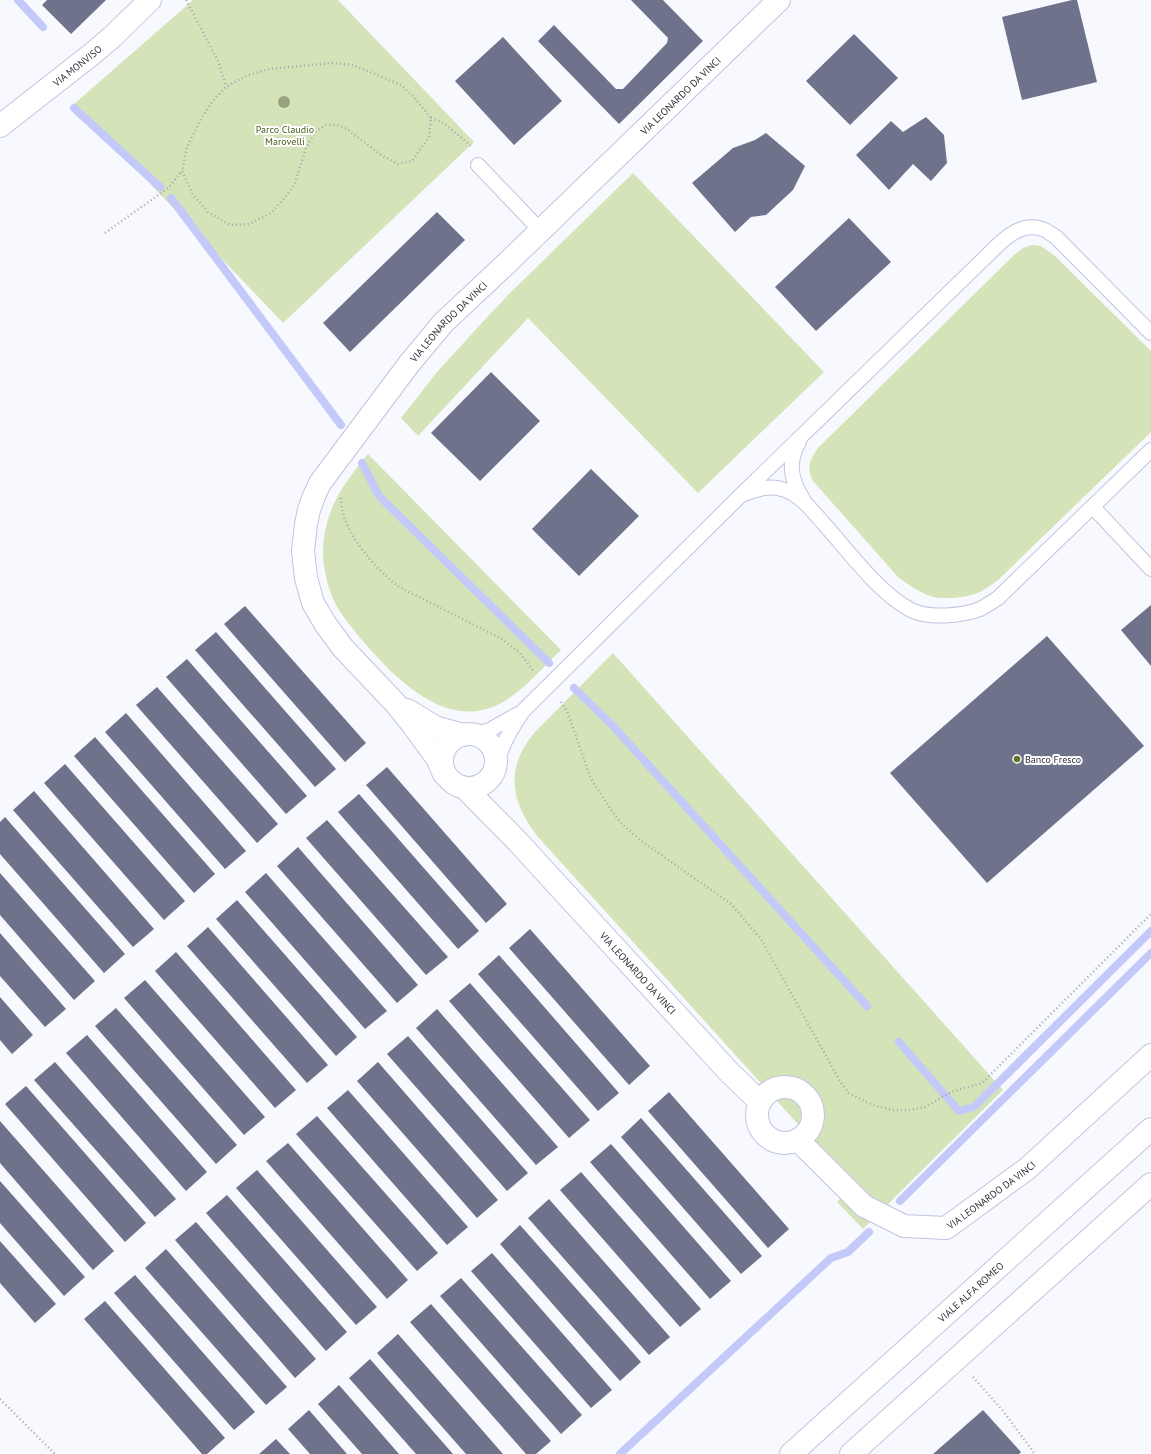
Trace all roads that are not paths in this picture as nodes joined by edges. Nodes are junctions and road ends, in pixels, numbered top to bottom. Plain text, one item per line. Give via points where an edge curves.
1 (150, 0) edge
2 (779, 0) edge
3 (0, 126) edge
4 (478, 165) road end
5 (540, 230) junction
6 (1151, 334) edge
7 (803, 435) junction
8 (1151, 450) edge
9 (741, 495) junction
10 (807, 505) junction
11 (1093, 507) junction
12 (1151, 569) edge
13 (396, 704) junction
14 (523, 711) junction
15 (465, 734) junction
16 (494, 770) junction
17 (444, 774) junction
18 (466, 789) junction
19 (518, 842) junction
20 (1151, 1056) edge
21 (760, 1102) junction
22 (1151, 1129) edge
23 (798, 1140) junction
24 (1151, 1184) edge
25 (791, 1454) edge
26 (851, 1454) edge

1 - 3 street, VIA MONVISO via 92,54
2 - 5 street, VIA LEONARDO DA VINCI
4 - 5 lane
5 - 13 street, VIA LEONARDO DA VINCI via 443,323 409,364 320,483 309,510 303,552 306,578 313,603 343,648
6 - 7 lane via 1056,237 1042,229 1022,228 999,244
7 - 9 lane
7 - 10 lane via 794,453 791,473 794,485
8 - 11 lane
9 - 10 lane via 766,487 777,488 786,490
9 - 14 lane
10 - 11 lane via 895,600 912,610 940,615 980,609 998,598
11 - 12 lane
13 - 15 street, VIA LEONARDO DA VINCI via 435,727
13 - 17 street, VIA LEONARDO DA VINCI via 437,758
14 - 15 lane via 488,731
14 - 16 lane via 508,733
15 - 16 street via 477,735 492,745 496,753
15 - 17 street via 455,738 444,750
16 - 18 street via 484,785
16 - 19 street, VIA LEONARDO DA VINCI via 500,807
17 - 18 street via 450,781
18 - 19 street, VIA LEONARDO DA VINCI
19 - 21 street, VIA LEONARDO DA VINCI via 728,1072
20 - 23 street, VIA LEONARDO DA VINCI via 1028,1168 946,1228 904,1226 864,1206
21 - 23 street via 758,1122 761,1131 768,1138 788,1144
21 - 23 street via 765,1095 780,1087 797,1090 804,1095 811,1106 813,1119 808,1132
22 - 25 street, VIALE ALFA ROMEO
24 - 26 street

